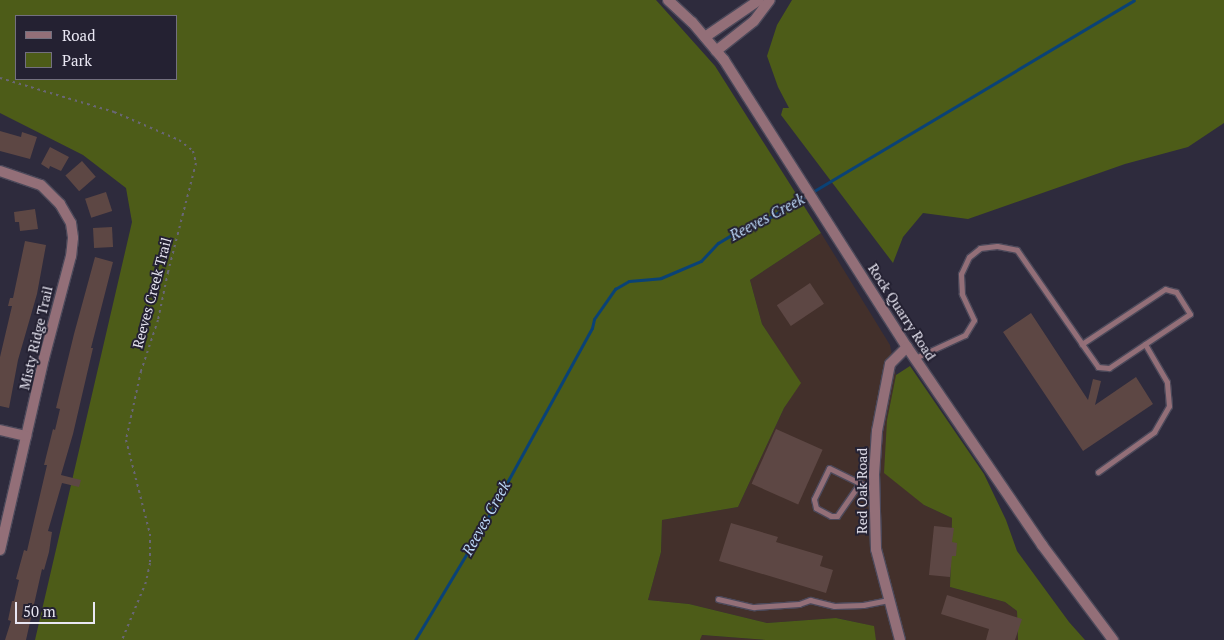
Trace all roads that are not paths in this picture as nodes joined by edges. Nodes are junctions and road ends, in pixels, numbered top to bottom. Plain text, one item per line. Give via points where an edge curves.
1 (668, 0) edge
2 (759, 0) edge
3 (770, 0) edge
4 (705, 37) junction
5 (716, 51) junction
6 (0, 171) edge
7 (1082, 344) junction
8 (1145, 344) junction
9 (907, 347) junction
10 (915, 358) junction
11 (0, 430) edge
12 (26, 436) junction
13 (1098, 472) dead end
14 (860, 483) junction
15 (875, 490) junction
16 (0, 550) edge
17 (718, 599) dead end
18 (889, 600) junction
19 (900, 640) edge
20 (1113, 640) edge

1 - 4 street, Rock Quarry Road
2 - 4 street
3 - 5 street via 754,21
4 - 5 street, Rock Quarry Road
5 - 9 street, Rock Quarry Road
6 - 12 street, Misty Ridge Trail via 41,185 60,204 71,223 73,238
7 - 8 lane via 1098,367 1109,368
7 - 8 lane via 1165,289 1176,292 1190,314
7 - 10 lane via 1017,250 996,246 980,248 968,258 961,274 962,294 974,320 965,335
8 - 13 lane via 1167,382 1169,406 1154,432
9 - 10 street, Rock Quarry Road
9 - 15 street, Red Oak Road via 890,364 882,394
10 - 20 street, Rock Quarry Road via 1042,545
11 - 12 street
12 - 16 street, Misty Ridge Trail
14 - 14 lane via 829,468 814,499 816,508 837,516
14 - 15 lane
15 - 18 street, Red Oak Road via 876,549
17 - 18 lane via 754,607 799,604 810,600 834,606
18 - 19 street, Red Oak Road

